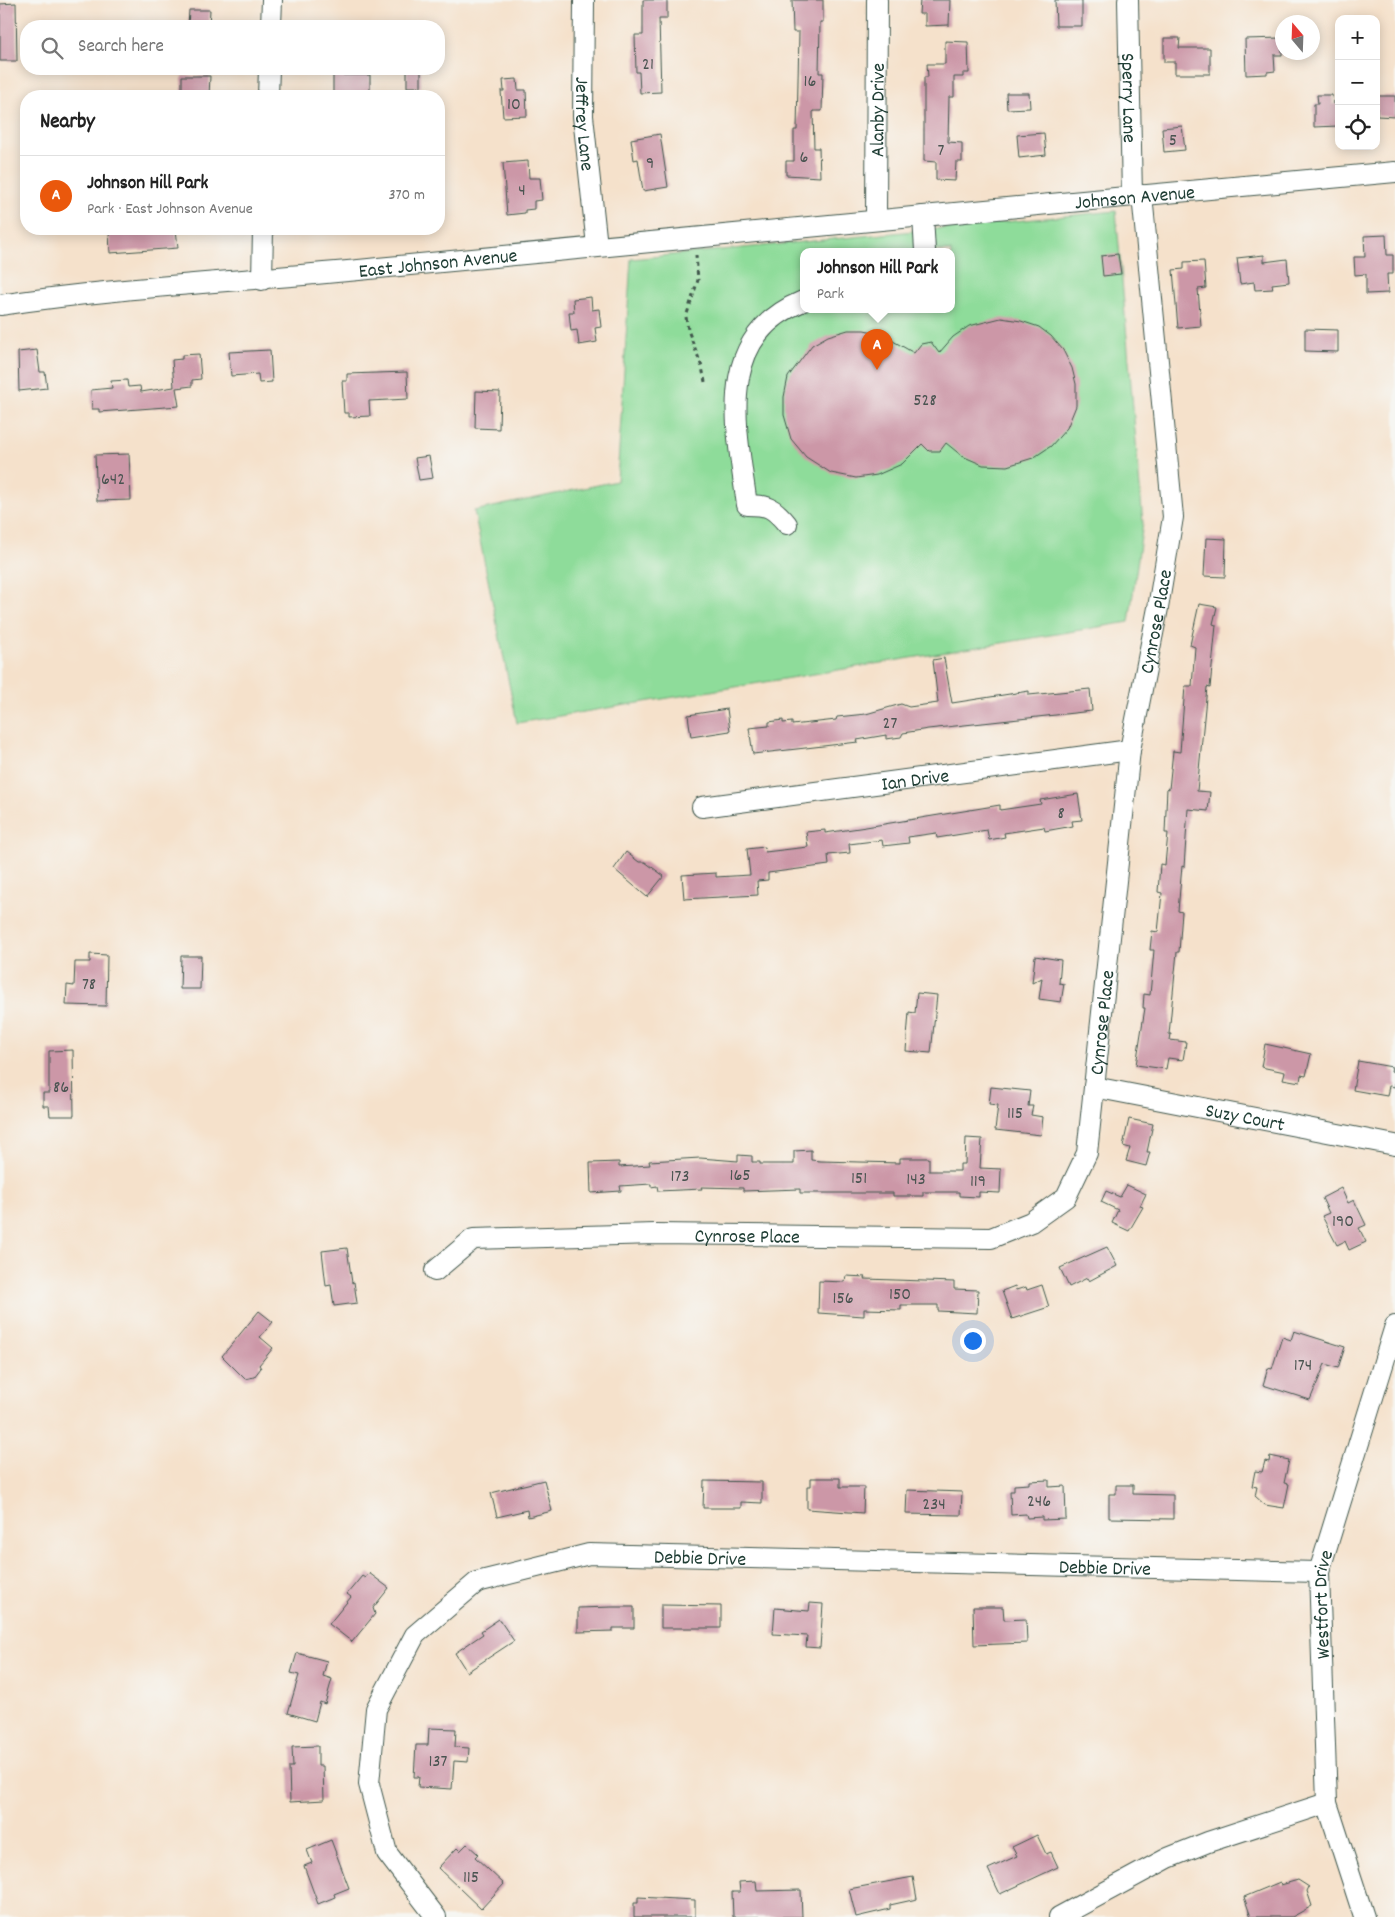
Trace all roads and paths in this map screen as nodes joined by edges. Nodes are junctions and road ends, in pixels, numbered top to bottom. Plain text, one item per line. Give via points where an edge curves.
1 (272, 0) edge
2 (584, 0) edge
3 (877, 0) edge
4 (1128, 0) edge
5 (271, 20) edge
6 (269, 75) edge
7 (268, 90) edge
8 (1395, 172) edge
9 (1137, 195) junction
10 (923, 216) junction
11 (876, 220) junction
12 (263, 235) edge
13 (694, 236) junction
14 (597, 246) junction
15 (925, 248) edge
16 (262, 280) junction
17 (800, 302) edge
18 (0, 305) edge
19 (705, 382) dead end
20 (787, 524) dead end
21 (1130, 750) junction
22 (702, 807) dead end
23 (1094, 1087) junction
24 (1395, 1145) edge
25 (435, 1271) dead end
26 (1395, 1326) edge
27 (1319, 1572) junction
28 (1327, 1803) junction
29 (436, 1917) edge
30 (1059, 1917) edge
31 (1364, 1917) edge

1 - 5 street
2 - 14 street, Jeffrey Lane via 583,116
3 - 11 street, Alanby Drive
4 - 9 street, Sperry Lane
6 - 7 street
8 - 9 street, Johnson Avenue
9 - 10 street, Johnson Avenue
9 - 21 street, Cynrose Place via 1173,517
10 - 11 street, Johnson Avenue
10 - 15 street
11 - 13 street, East Johnson Avenue
12 - 16 street
13 - 14 street, East Johnson Avenue
13 - 19 path via 698,280 686,317
14 - 16 street, East Johnson Avenue
16 - 18 street, East Johnson Avenue via 70,295
17 - 20 street via 786,308 758,334 740,366 735,395 747,505 765,505 776,511
21 - 22 street, Ian Drive
21 - 23 street, Cynrose Place
23 - 24 street, Suzy Court
23 - 25 street, Cynrose Place via 1087,1153 1066,1197 1031,1222 991,1238 655,1234 473,1239
26 - 27 street, Westfort Drive
27 - 28 street, Westfort Drive
27 - 29 street, Debbie Drive via 589,1554 477,1582 415,1635 376,1709 370,1784 387,1853
28 - 30 street via 1168,1858
28 - 31 street, Westfort Drive

